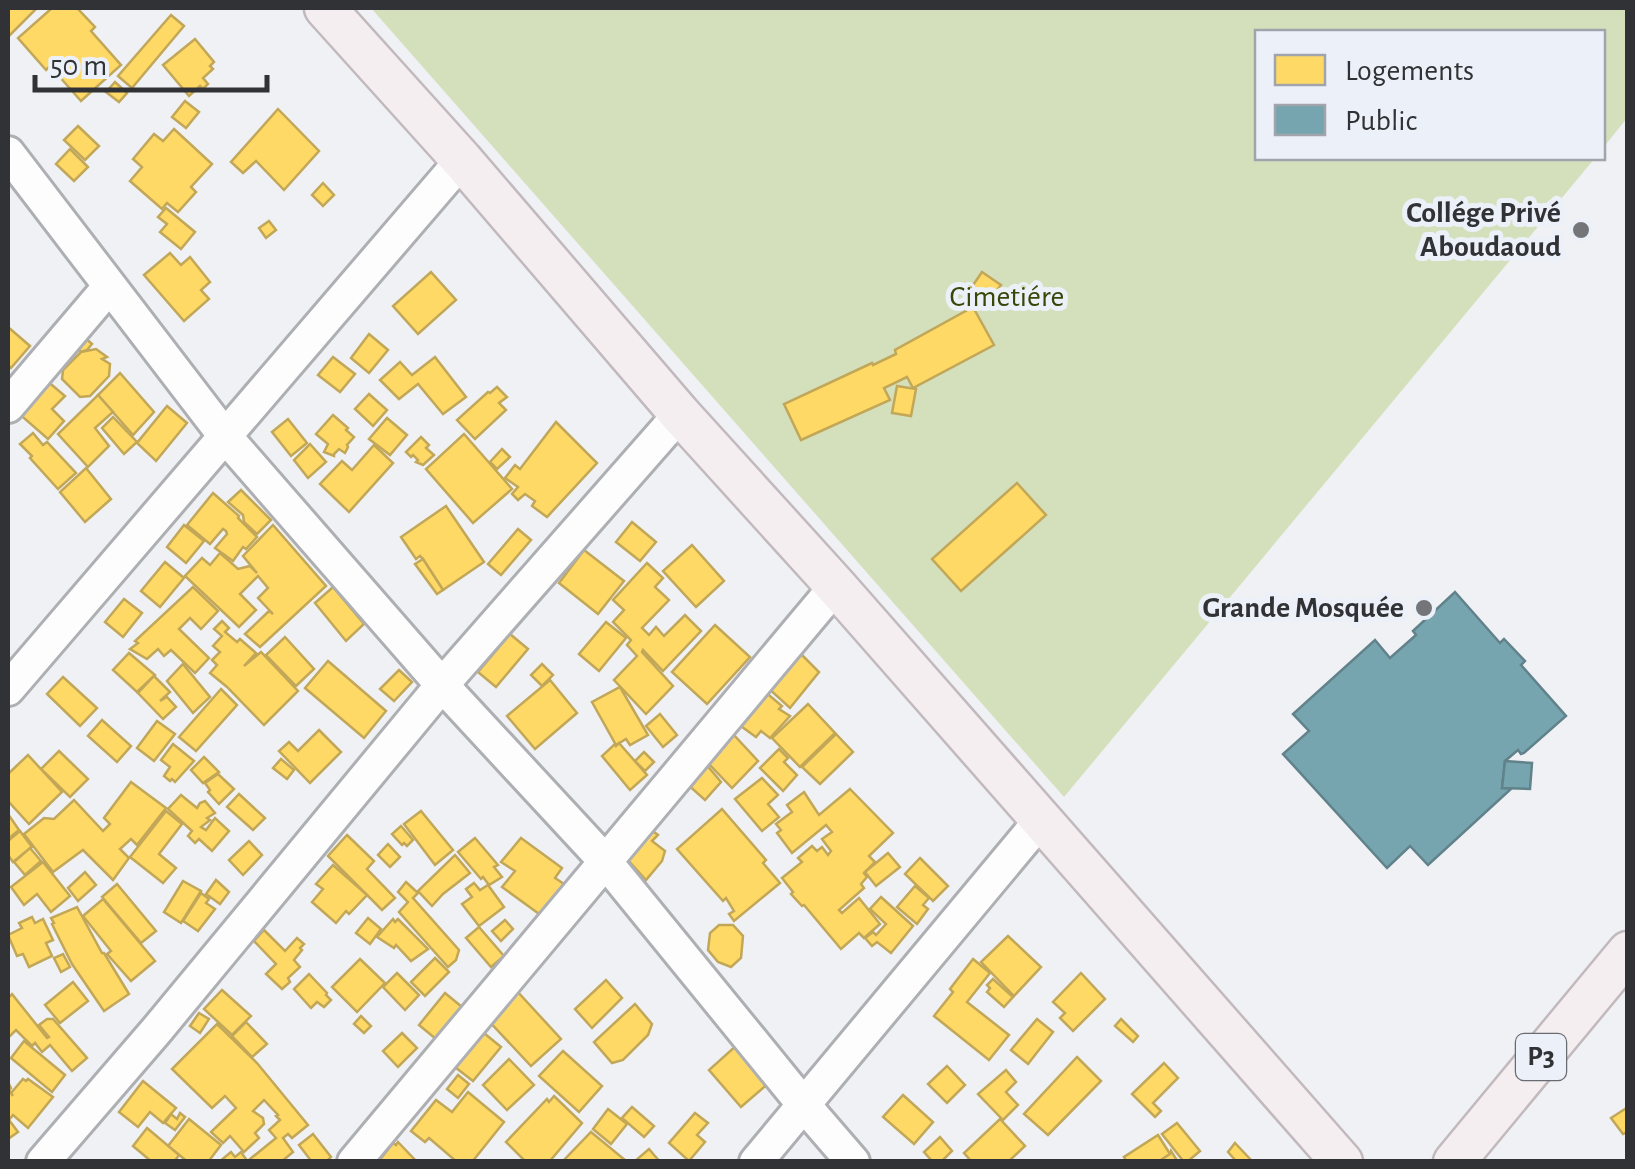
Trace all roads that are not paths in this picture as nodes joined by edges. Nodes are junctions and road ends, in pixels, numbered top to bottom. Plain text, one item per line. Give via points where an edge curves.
1 (325, 8) edge
2 (8, 153) edge
3 (462, 160) junction
4 (109, 287) junction
5 (8, 406) edge
6 (680, 414) junction
7 (224, 436) junction
8 (836, 586) junction
9 (442, 685) junction
10 (8, 690) edge
11 (1040, 820) junction
12 (604, 861) junction
13 (1628, 952) edge
14 (804, 1104) junction
15 (43, 1162) edge
16 (354, 1162) edge
17 (756, 1162) edge
18 (853, 1162) edge
19 (1342, 1162) edge
20 (1454, 1162) edge

1 - 3 main road
2 - 4 street
3 - 6 main road
3 - 7 street
4 - 5 street
4 - 7 street
6 - 8 main road
6 - 9 street
7 - 9 street
7 - 10 street
8 - 11 main road
8 - 12 street
9 - 12 street
9 - 15 street
11 - 14 street
11 - 19 main road
12 - 14 street
12 - 16 street
13 - 20 main road, P3
14 - 17 street
14 - 18 street

